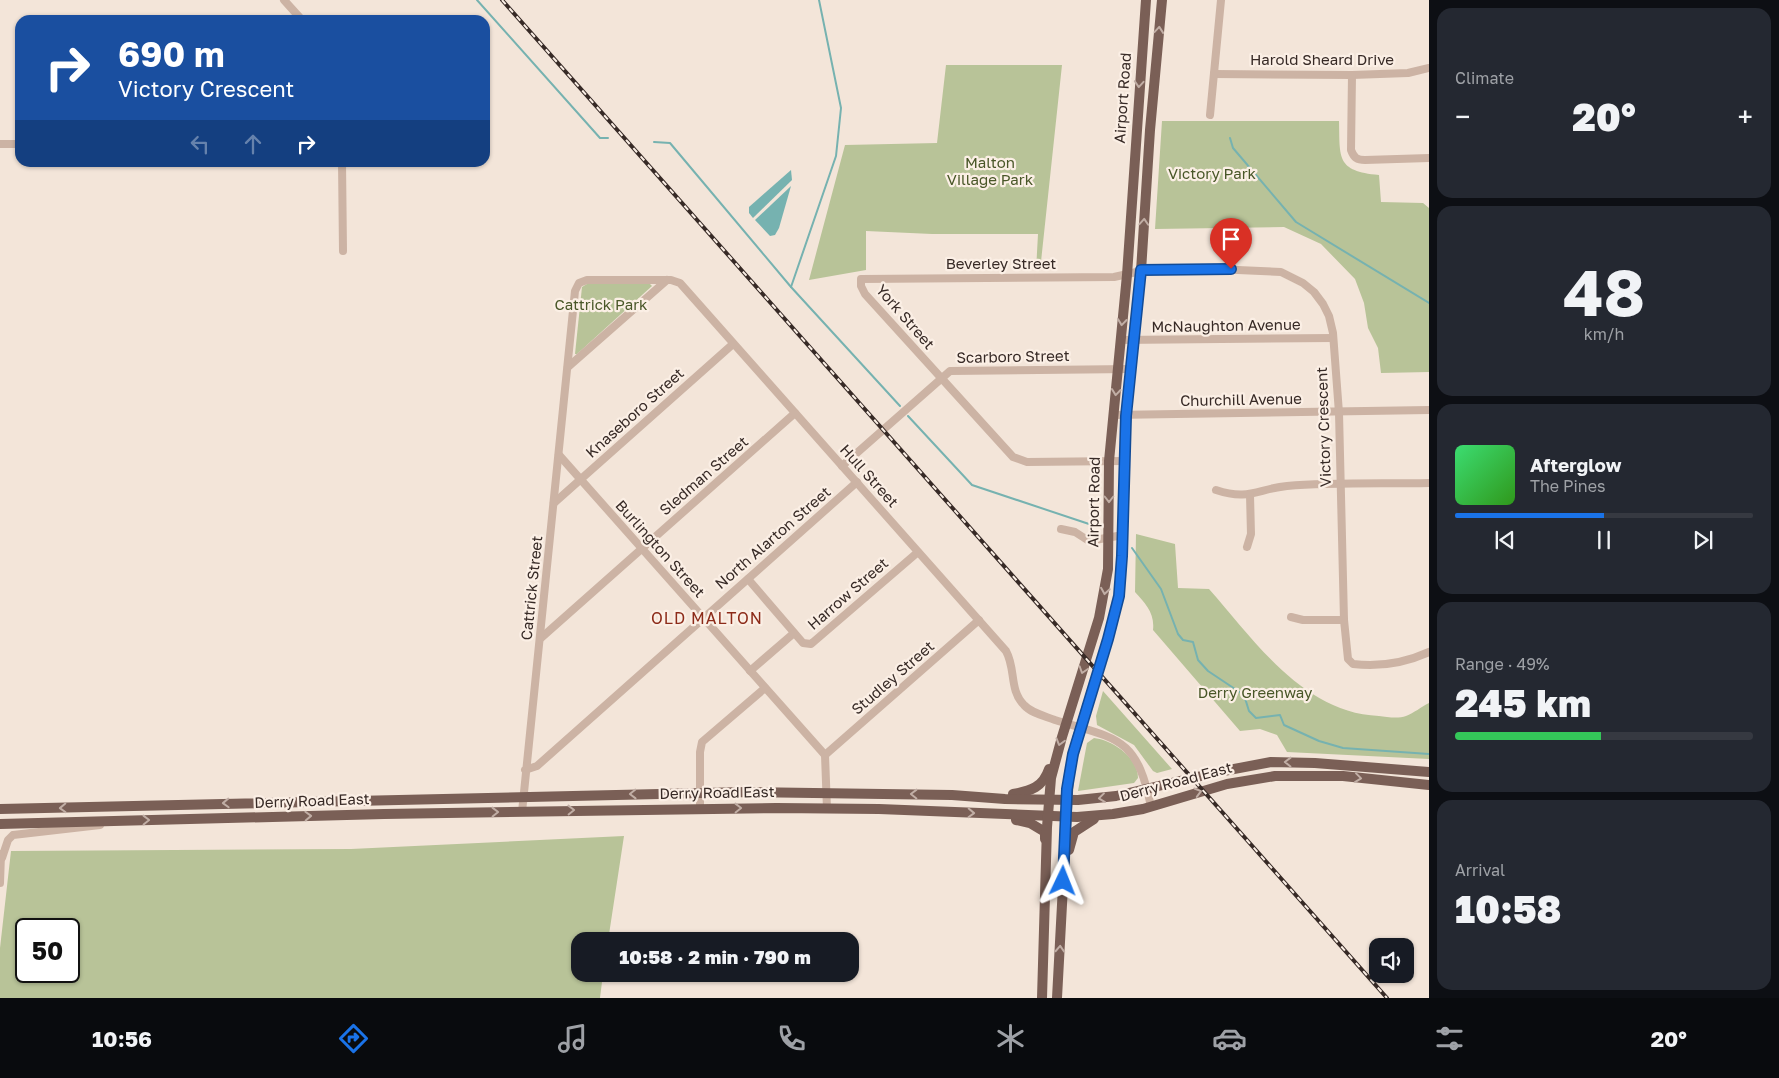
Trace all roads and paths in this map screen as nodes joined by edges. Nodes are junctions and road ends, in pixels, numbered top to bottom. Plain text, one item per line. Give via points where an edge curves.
1 (284, 0) edge
2 (1146, 0) edge
3 (1162, 0) edge
4 (1222, 0) edge
5 (298, 15) edge
6 (1141, 60) junction
7 (1156, 61) junction
8 (1429, 68) edge
9 (1214, 74) junction
10 (1352, 75) junction
11 (1210, 115) dead end
12 (1150, 130) junction
13 (1136, 133) junction
14 (0, 144) edge
15 (15, 144) edge
16 (1429, 158) edge
17 (342, 167) edge
18 (343, 251) dead end
19 (1141, 270) junction
20 (1127, 275) junction
21 (861, 279) joint
22 (667, 280) junction
23 (1333, 338) junction
24 (1120, 340) junction
25 (1135, 341) junction
26 (734, 344) junction
27 (568, 367) junction
28 (1131, 369) junction
29 (1118, 370) junction
30 (940, 378) junction
31 (1429, 410) edge
32 (796, 413) junction
33 (1339, 413) junction
34 (1113, 415) junction
35 (1126, 416) junction
36 (559, 455) junction
37 (1109, 460) junction
38 (1124, 461) junction
39 (842, 466) junction
40 (581, 480) junction
41 (857, 482) junction
42 (1429, 483) edge
43 (1340, 485) junction
44 (1216, 490) dead end
45 (1250, 495) junction
46 (554, 503) junction
47 (1060, 529) dead end
48 (1123, 535) junction
49 (1109, 538) junction
50 (1247, 547) dead end
51 (642, 549) junction
52 (918, 552) junction
53 (748, 579) junction
54 (1290, 616) dead end
55 (704, 618) junction
56 (979, 620) junction
57 (1344, 620) junction
58 (794, 633) junction
59 (541, 638) junction
60 (1429, 652) edge
61 (750, 671) junction
62 (765, 688) junction
63 (1066, 723) junction
64 (1080, 727) junction
65 (825, 755) junction
66 (1055, 760) junction
67 (525, 770) junction
68 (1429, 772) edge
69 (1429, 785) edge
70 (1148, 789) junction
71 (700, 793) junction
72 (826, 793) junction
73 (524, 796) junction
74 (467, 798) junction
75 (1005, 799) junction
76 (1049, 799) junction
77 (1066, 800) junction
78 (1151, 807) junction
79 (28, 808) junction
80 (700, 808) junction
81 (0, 809) edge
82 (827, 809) junction
83 (467, 812) junction
84 (522, 812) junction
85 (992, 814) junction
86 (1113, 814) junction
87 (1048, 817) junction
88 (1065, 817) junction
89 (122, 820) junction
90 (27, 823) junction
91 (0, 824) edge
92 (1, 855) edge
93 (1046, 881) junction
94 (1063, 881) junction
95 (0, 883) edge
96 (1042, 998) edge
97 (1057, 998) edge

1 - 5 street
2 - 6 main road, Airport Road
7 -> 3 main road, Airport Road
4 - 9 street
6 - 7 main road
6 -> 13 main road, Airport Road
7 - 12 main road, Airport Road
8 - 10 street, Harold Sheard Drive via 1408,73
9 - 10 street, Harold Sheard Drive
9 - 11 street
10 - 16 street via 1351,150 1354,156 1358,160
12 - 13 main road
19 -> 12 main road, Airport Road
13 - 20 main road, Airport Road
14 - 15 street
17 - 18 street
19 - 20 street, Beverley Street
19 - 23 street, Victory Crescent via 1281,272 1314,292 1329,316
19 - 25 main road, Airport Road
20 - 21 street, Beverley Street
20 -> 24 main road, Airport Road
21 - 30 street, York Street via 865,294
22 - 26 street, Hull Street via 680,284
22 - 27 street
22 - 27 street via 587,280 579,283 575,291
23 - 25 street, McNaughton Avenue
23 - 33 street, Victory Crescent
24 - 25 street, McNaughton Avenue
24 - 29 main road, Airport Road
25 - 28 main road, Airport Road
26 - 32 street, Hull Street
26 - 40 street, Knaseboro Street
27 - 36 street, Cattrick Street
28 - 29 street, Scarboro Street
28 - 35 main road, Airport Road
29 - 30 street, Scarboro Street via 954,370
29 -> 34 main road, Airport Road
30 - 37 street, York Street via 1014,458 1027,462
30 - 39 street, Scarboro Street
31 - 33 street, Churchill Avenue
32 - 39 street, Hull Street
32 - 51 street, Sledman Street
33 - 35 street, Churchill Avenue
33 - 43 street, Victory Crescent
34 - 35 street, Churchill Avenue
34 - 37 main road, Airport Road
35 - 38 main road, Airport Road
36 - 40 street, Burlington Street
36 - 46 street, Cattrick Street
37 - 38 street
37 -> 49 main road, Airport Road
38 - 48 main road, Airport Road
39 - 41 street, Hull Street
40 - 46 street, Knaseboro Street
40 - 51 street, Burlington Street
41 - 52 street, Hull Street
41 - 53 street, North Alarton Street
42 - 43 street
43 - 45 street via 1286,486
43 - 57 street, Victory Crescent
44 - 45 street via 1234,496
45 - 50 street via 1252,534
46 - 59 street, Cattrick Street
47 - 49 street via 1074,532 1089,541
48 - 49 street
48 - 64 main road, Airport Road via 1117,608
49 -> 63 main road, Airport Road via 1100,618
51 - 55 street, Burlington Street
51 - 59 street, Sledman Street
52 - 56 street, Hull Street
52 - 58 street, Harrow Street via 815,642 803,643
53 - 55 street, North Alarton Street
53 - 58 street
54 - 57 street via 1303,620
55 - 61 street, Burlington Street
55 - 67 street, North Alarton Street via 537,766
56 - 63 street, Hull Street via 1008,653 1014,688 1023,704 1038,714
56 - 65 street, Studley Street
57 - 60 street, Victory Crescent via 1348,659 1353,664 1396,663
58 - 61 street, Harrow Street
59 - 67 street, Cattrick Street
61 - 62 street, Burlington Street
62 - 65 street, Burlington Street
62 - 71 street via 702,742
63 - 64 street, Hull Street
63 -> 66 main road, Airport Road
64 - 70 street, Hull Street via 1124,745 1140,766
64 - 77 main road, Airport Road
65 - 72 street
66 - 75 main road via 1039,785
66 - 76 main road, Airport Road
67 - 73 street, Cattrick Street
68 -> 70 main road, Derry Road East via 1271,762
78 -> 69 main road, Derry Road East via 1227,784 1275,776 1343,776
70 -> 77 main road, Derry Road East via 1116,796
70 - 78 street, Hull Street
71 - 72 main road, Derry Road East
71 -> 73 main road, Derry Road East
71 - 80 street
75 -> 72 main road, Derry Road East via 952,794
72 - 82 street
73 - 74 main road, Derry Road East
73 - 84 street, Cattrick Street
74 -> 79 main road, Derry Road East
74 - 83 main road
75 - 76 main road, Derry Road East
76 - 77 main road, Derry Road East
76 - 87 main road, Airport Road
77 - 88 main road, Airport Road
78 - 86 main road, Derry Road East
79 - 81 main road, Derry Road East
79 - 90 main road
80 -> 82 main road, Derry Road East
84 -> 80 main road, Derry Road East
82 -> 85 main road, Derry Road East
83 -> 84 main road, Derry Road East
89 -> 83 main road, Derry Road East
85 - 87 main road, Derry Road East
85 - 93 main road via 999,820 1023,821 1045,832
86 - 88 main road, Derry Road East
86 - 94 main road via 1094,818 1074,832 1069,844 1068,875
87 - 88 main road, Derry Road East
87 - 93 main road, Airport Road
88 - 94 main road, Airport Road
89 - 90 main road, Derry Road East
89 - 92 street via 85,828 13,835
90 - 91 main road, Derry Road East
92 - 95 street
93 - 96 main road, Airport Road
97 -> 94 main road, Airport Road

